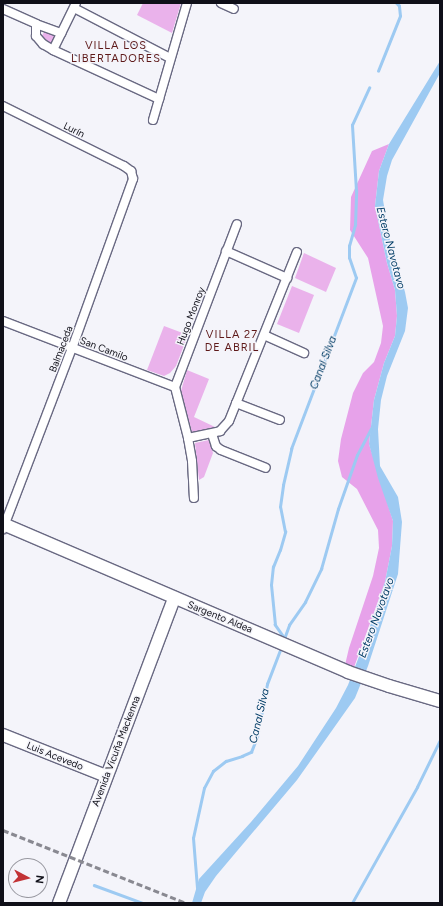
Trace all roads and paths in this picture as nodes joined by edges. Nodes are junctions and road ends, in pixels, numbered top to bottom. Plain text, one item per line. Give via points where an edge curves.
1 (187, 3) edge
2 (221, 3) edge
3 (75, 6) edge
4 (3, 9) edge
5 (234, 9) dead end
6 (36, 24) junction
7 (61, 33) junction
8 (53, 50) junction
9 (170, 58) junction
10 (159, 99) junction
11 (3, 106) edge
12 (153, 120) dead end
13 (133, 175) joint
14 (237, 224) dead end
15 (226, 251) junction
16 (297, 252) dead end
17 (287, 278) junction
18 (3, 321) edge
19 (264, 335) junction
20 (72, 348) junction
21 (304, 353) dead end
22 (175, 387) junction
23 (236, 403) junction
24 (280, 420) dead end
25 (212, 434) junction
26 (188, 438) junction
27 (266, 468) dead end
28 (194, 498) dead end
29 (4, 526) edge
30 (174, 598) junction
31 (440, 701) edge
32 (3, 735) edge
33 (106, 776) junction
34 (59, 903) edge

1 - 9 street
2 - 5 street
3 - 7 street
3 - 9 street
4 - 6 street
6 - 7 street
6 - 8 street via 36,36
7 - 8 street
8 - 10 street
9 - 10 street
10 - 12 street
11 - 13 street, Lurín via 124,166
13 - 20 street, Balmaceda via 131,189
14 - 15 street, Hugo Monroy
15 - 17 street
15 - 22 street, Hugo Monroy
16 - 17 street
17 - 19 street
18 - 20 street, San Camilo
19 - 21 street
19 - 23 street
20 - 22 street, San Camilo
20 - 29 street, Balmaceda
22 - 26 street
23 - 24 street
23 - 25 street via 228,422
25 - 26 street
25 - 27 street via 216,446 221,450
26 - 28 street
29 - 30 street, Sargento Aldea
30 - 31 street, Sargento Aldea via 348,672
30 - 33 street, Avenida Vicuña Mackenna
32 - 33 street, Luis Acevedo
33 - 34 street, Avenida Vicuña Mackenna

